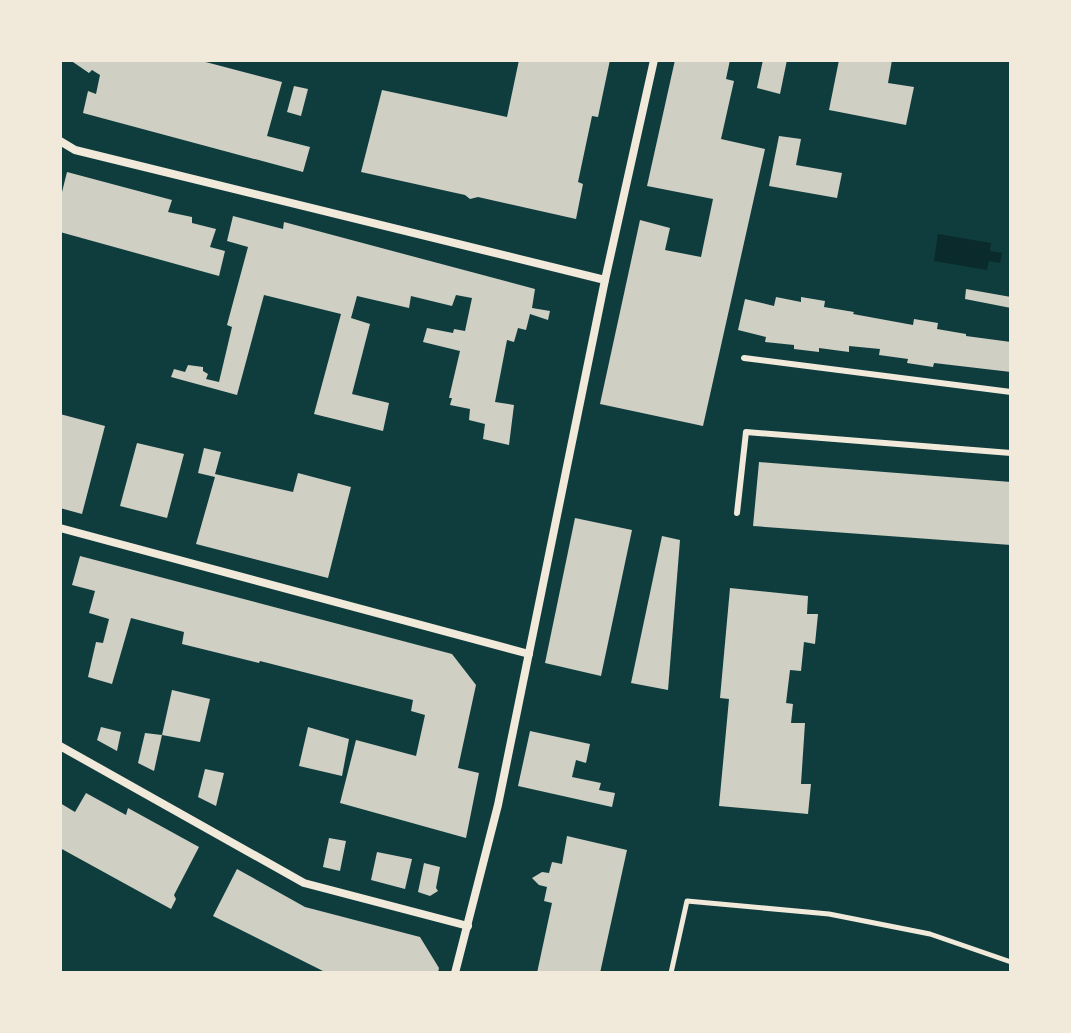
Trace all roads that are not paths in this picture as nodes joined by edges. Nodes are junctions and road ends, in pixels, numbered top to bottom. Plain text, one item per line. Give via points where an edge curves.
1 (654, 60) edge
2 (60, 141) edge
3 (605, 280) junction
4 (744, 358) dead end
5 (1011, 392) edge
6 (1011, 453) edge
7 (737, 513) dead end
8 (60, 528) edge
9 (529, 654) junction
10 (60, 746) edge
11 (468, 926) junction
12 (455, 973) edge

1 - 3 street
2 - 3 street via 75,150
3 - 9 street
4 - 5 lane
6 - 7 lane via 746,432
8 - 9 street
9 - 11 street
10 - 11 street via 304,883
11 - 12 street

